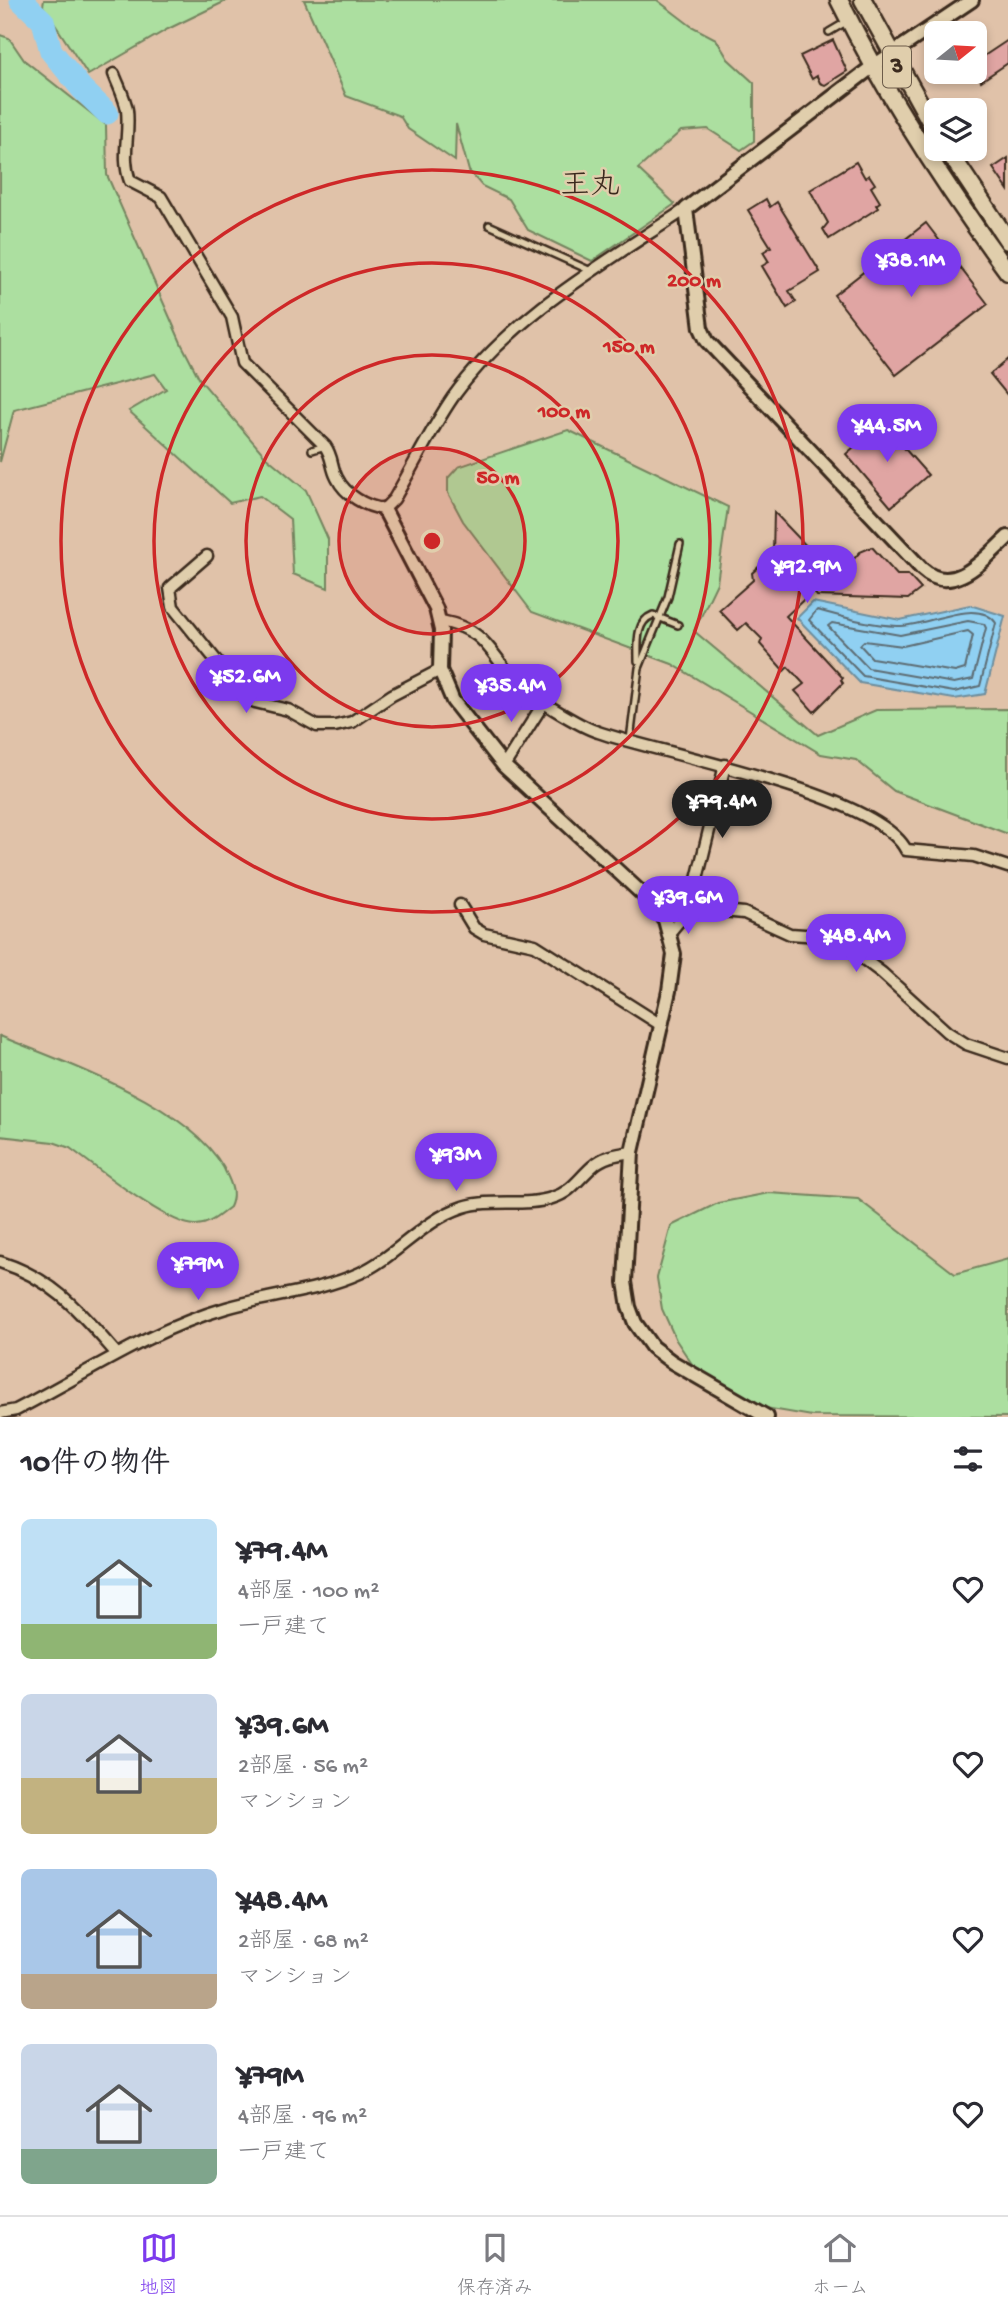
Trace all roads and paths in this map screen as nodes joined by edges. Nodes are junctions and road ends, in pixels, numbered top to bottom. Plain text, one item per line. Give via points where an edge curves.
1 (839, 0) edge
2 (863, 0) edge
3 (972, 0) edge
4 (849, 20) junction
5 (829, 32) dead end
6 (890, 54) junction
7 (872, 67) junction
8 (114, 74) dead end
9 (924, 112) edge
10 (955, 161) edge
11 (686, 209) junction
12 (489, 225) dead end
13 (1008, 241) edge
14 (591, 271) junction
15 (1008, 272) edge
16 (326, 446) junction
17 (312, 450) dead end
18 (384, 509) junction
19 (1008, 537) edge
20 (680, 544) dead end
21 (207, 556) dead end
22 (659, 617) junction
23 (441, 621) junction
24 (678, 625) dead end
25 (639, 668) junction
26 (440, 670) junction
27 (545, 701) junction
28 (630, 740) junction
29 (725, 765) junction
30 (504, 766) junction
31 (1008, 867) edge
32 (460, 905) dead end
33 (690, 908) junction
34 (670, 932) junction
35 (660, 1025) junction
36 (1008, 1059) edge
37 (632, 1152) junction
38 (0, 1262) edge
39 (116, 1353) junction
40 (0, 1413) edge
41 (767, 1417) edge

1 - 4 highway, 3
2 - 6 highway, 3
3 - 6 street
4 - 5 lane
4 - 7 highway, 3
6 - 7 street
6 - 9 highway, 3
7 - 11 street
7 - 15 highway, 3 via 921,150
8 - 16 street via 127,111 125,169 130,181 161,197 232,317 242,363
10 - 13 highway
11 - 14 street
11 - 19 street via 701,328 707,341 922,569 936,579 958,578
12 - 14 lane
14 - 18 street via 509,338 472,375 454,396
16 - 17 lane
16 - 18 street via 343,488 372,508
18 - 23 street
20 - 22 lane
21 - 26 street via 170,588 173,607 244,695 256,702 288,710 317,726 335,726 352,722
22 - 24 lane
22 - 25 lane
22 - 25 lane via 653,615 642,622
23 - 26 street
23 - 27 street via 474,631 516,682
25 - 28 lane
26 - 30 street via 453,701
27 - 28 street via 586,727
27 - 30 street
28 - 29 street
29 - 31 street via 794,787 886,826 906,850 974,856
29 - 33 street
30 - 34 street via 650,901
32 - 35 street via 474,928 536,945
33 - 34 street
33 - 36 street via 744,913 790,934 834,937 947,1032
34 - 35 street via 674,954
35 - 37 street
37 - 39 street via 594,1164 574,1188 562,1194 463,1207 427,1225 361,1272 293,1294 226,1308
37 - 41 street via 625,1282 635,1323 652,1347 672,1362
38 - 39 street via 68,1298
39 - 40 street via 57,1389

